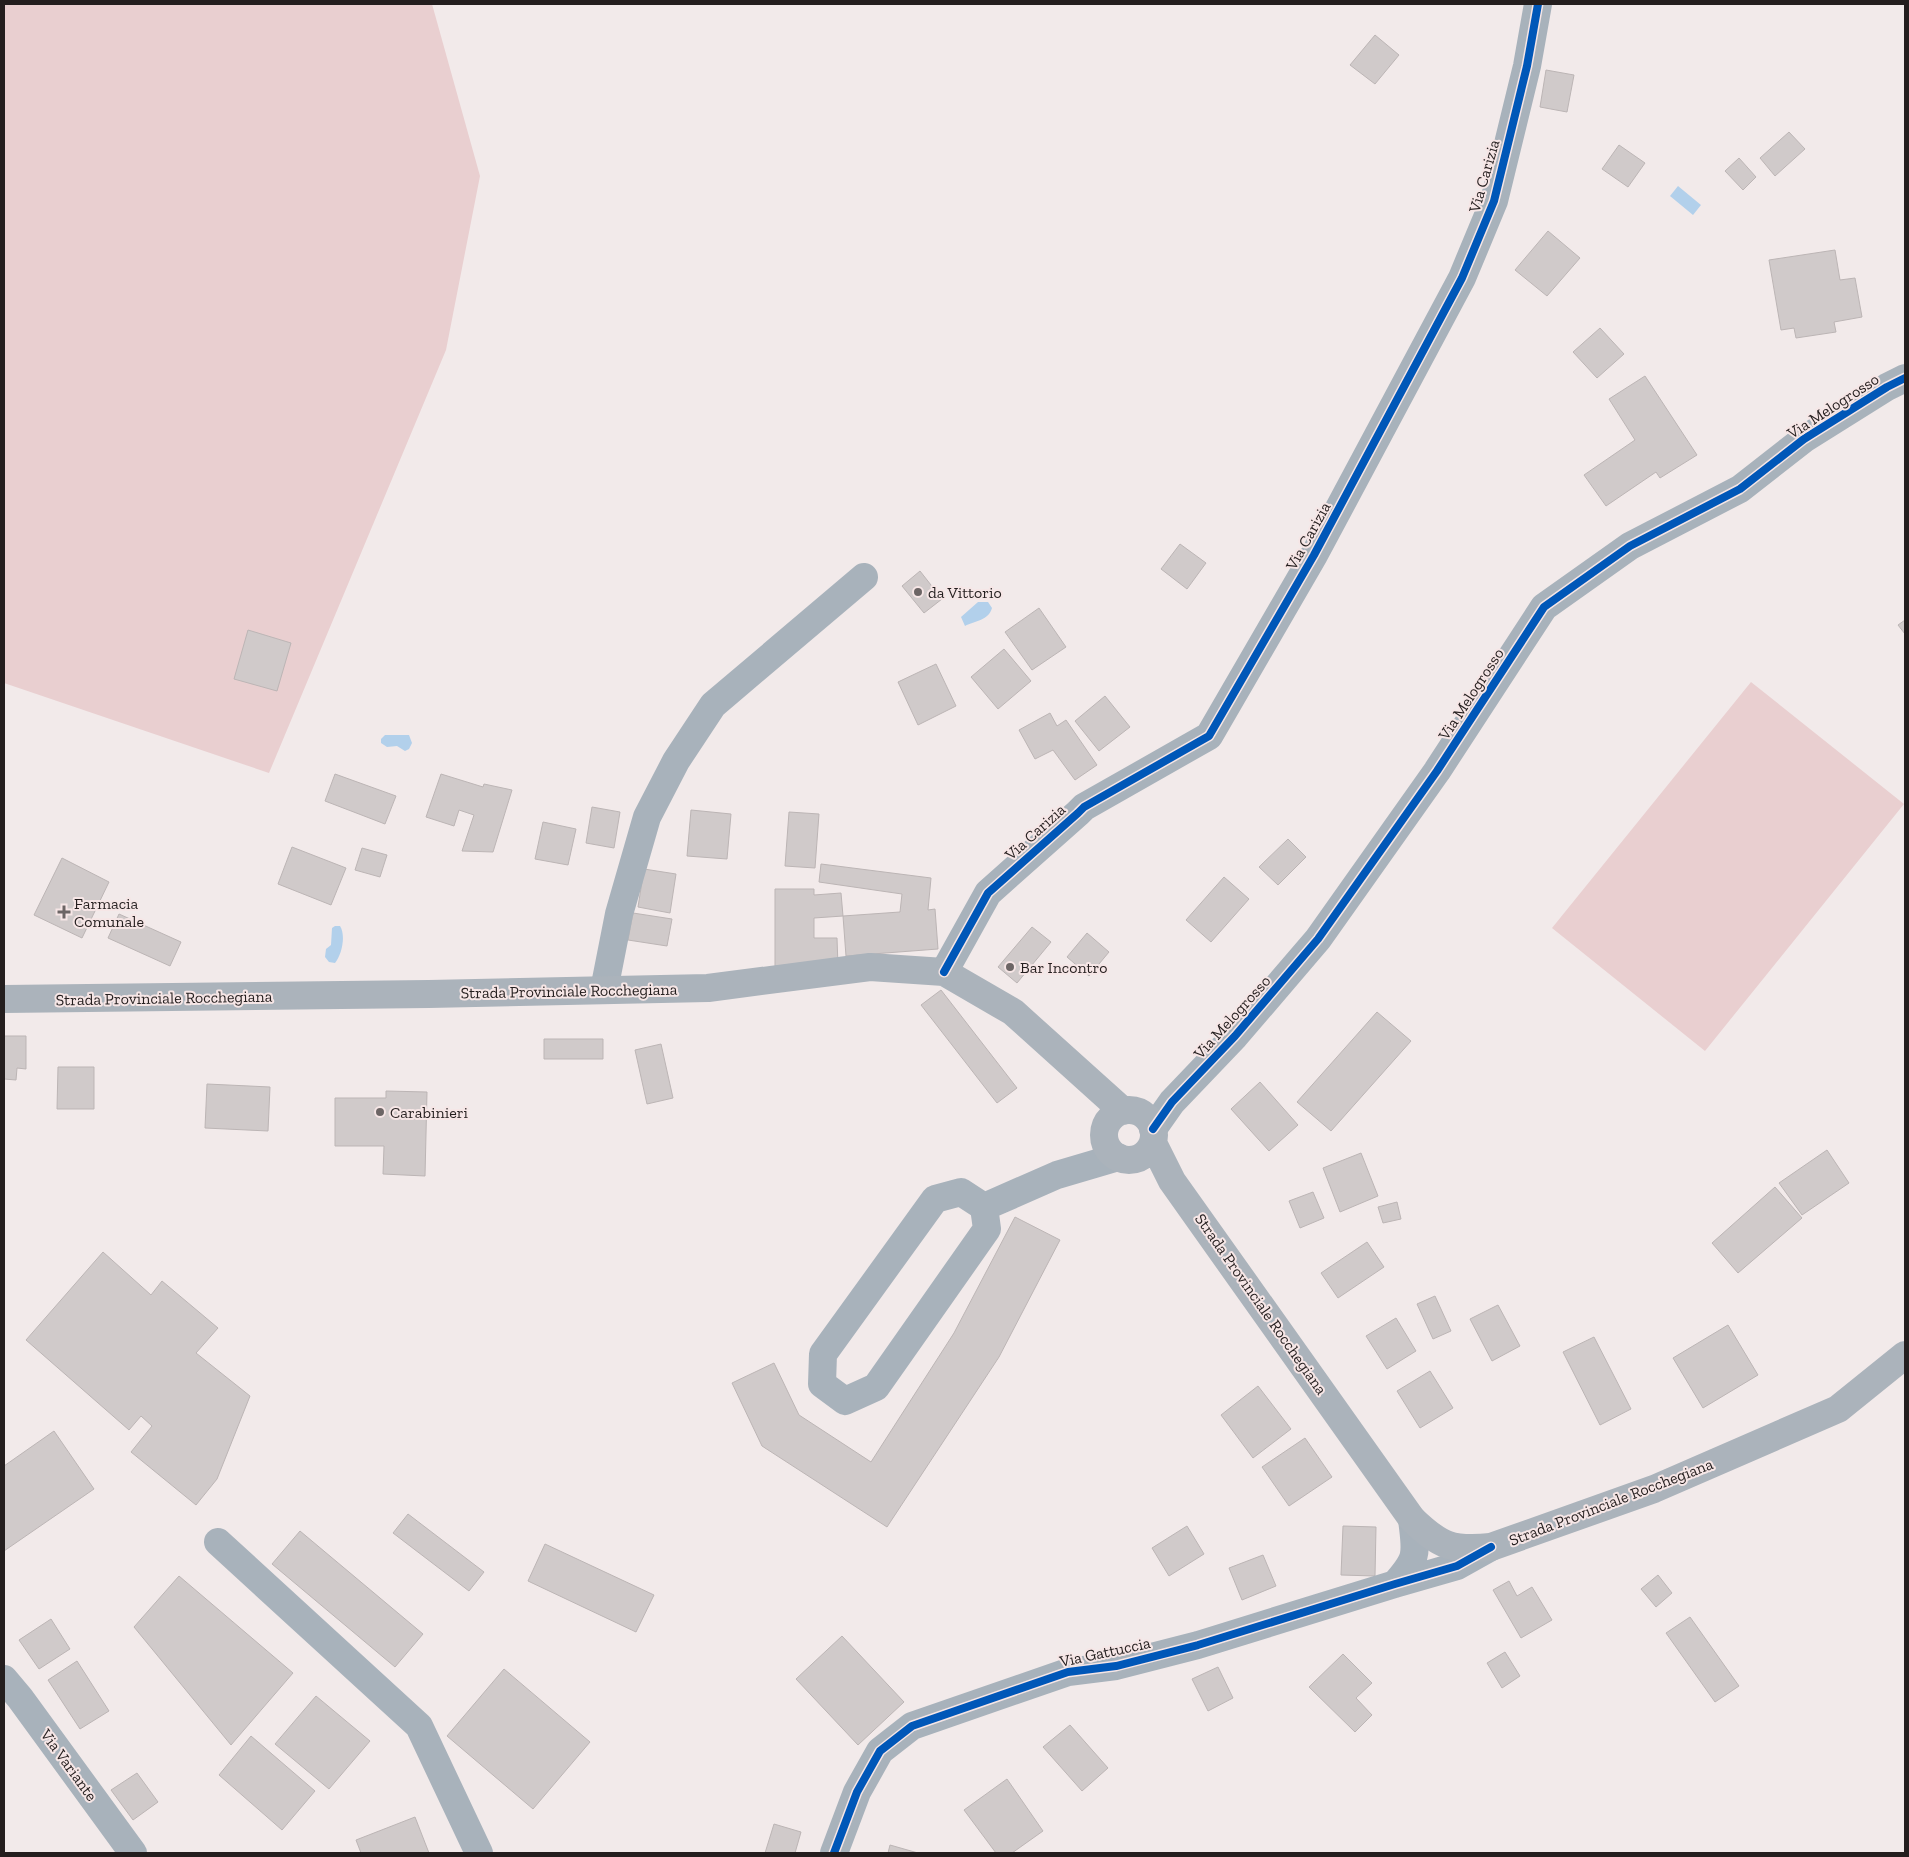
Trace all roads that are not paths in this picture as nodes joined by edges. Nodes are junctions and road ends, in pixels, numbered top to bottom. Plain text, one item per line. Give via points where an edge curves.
1 (1538, 4) edge
2 (1905, 378) edge
3 (864, 577) dead end
4 (944, 972) junction
5 (604, 990) junction
6 (4, 999) edge
7 (1130, 1133) junction
8 (984, 1207) junction
9 (1905, 1354) edge
10 (1412, 1519) junction
11 (218, 1542) dead end
12 (1442, 1543) junction
13 (1492, 1547) junction
14 (1427, 1576) junction
15 (1395, 1584) junction
16 (4, 1679) edge
17 (133, 1853) edge
18 (479, 1853) edge
19 (834, 1853) edge

1 - 4 street, Via Carizia via 1527,66 1494,200 1462,278 1314,555 1210,736 1084,807 988,892
2 - 7 street, Via Melogrosso via 1804,439 1740,489 1630,546 1544,607 1437,771 1318,939 1236,1036 1172,1102
3 - 5 street via 713,704 676,761 647,817 619,914
4 - 5 main road, Strada Provinciale Rocchegiana via 870,967 708,988
4 - 7 main road, Strada Provinciale Rocchegiana via 1013,1012 1083,1073
5 - 6 main road, Strada Provinciale Rocchegiana
7 - 8 street, Via Melogrosso via 1086,1166
7 - 10 main road, Strada Provinciale Rocchegiana via 1172,1180
8 - 8 street via 961,1192 935,1199 823,1354 822,1384 845,1401 876,1387 987,1229
9 - 13 main road, Strada Provinciale Rocchegiana via 1838,1409 1654,1489
10 - 12 main road, Strada Provinciale Rocchegiana
10 - 15 street via 1414,1557
11 - 18 street via 419,1726
12 - 13 main road, Strada Provinciale Rocchegiana via 1460,1549
12 - 14 street via 1435,1568
13 - 14 street, Via Gattuccia via 1457,1566
14 - 15 street, Via Gattuccia
15 - 19 street, Via Gattuccia via 1198,1645 1116,1666 1068,1672 912,1726 880,1751 857,1792
16 - 17 street, Via Variante

